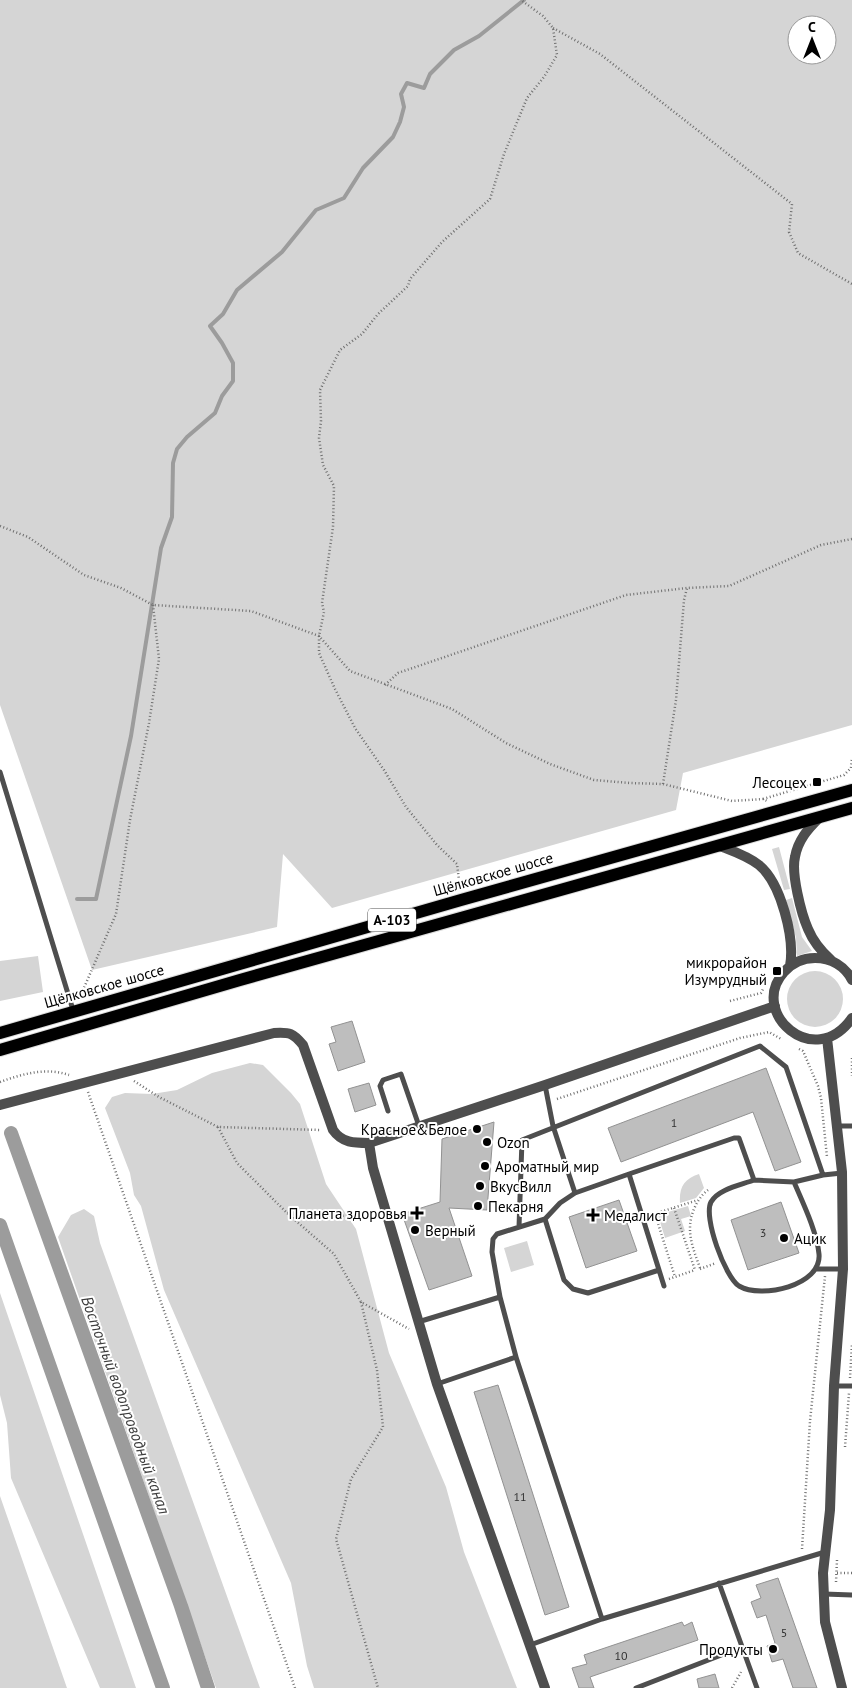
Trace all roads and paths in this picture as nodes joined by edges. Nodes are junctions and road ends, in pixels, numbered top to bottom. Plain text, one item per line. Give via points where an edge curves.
1 (521, 0) edge
2 (553, 28) junction
3 (852, 284) edge
4 (0, 526) edge
5 (852, 539) edge
6 (687, 588) junction
7 (153, 605) junction
8 (319, 636) junction
9 (385, 685) junction
10 (852, 758) edge
11 (852, 768) edge
12 (0, 772) edge
13 (663, 784) junction
14 (852, 790) edge
15 (762, 799) junction
16 (784, 808) junction
17 (852, 808) edge
18 (819, 818) junction
19 (720, 846) junction
20 (461, 900) junction
21 (832, 961) junction
22 (790, 966) junction
23 (852, 980) edge
24 (765, 986) dead end
25 (730, 1001) dead end
26 (774, 1006) junction
27 (74, 1012) junction
28 (852, 1018) edge
29 (0, 1033) edge
30 (827, 1038) junction
31 (0, 1050) edge
32 (852, 1058) edge
33 (123, 1073) junction
34 (72, 1076) dead end
35 (852, 1076) edge
36 (0, 1082) edge
37 (85, 1083) junction
38 (545, 1085) junction
39 (0, 1105) edge
40 (388, 1111) dead end
41 (553, 1126) junction
42 (838, 1126) junction
43 (852, 1126) edge
44 (218, 1127) junction
45 (419, 1127) junction
46 (333, 1130) junction
47 (369, 1144) junction
48 (842, 1172) junction
49 (629, 1174) junction
50 (822, 1175) junction
51 (754, 1180) junction
52 (794, 1182) junction
53 (575, 1193) junction
54 (718, 1194) junction
55 (674, 1208) junction
56 (287, 1214) junction
57 (655, 1214) junction
58 (375, 1215) dead end
59 (642, 1218) junction
60 (545, 1219) junction
61 (519, 1227) junction
62 (722, 1261) junction
63 (817, 1269) junction
64 (843, 1269) junction
65 (658, 1270) junction
66 (695, 1270) junction
67 (675, 1277) junction
68 (663, 1284) joint
69 (500, 1297) junction
70 (361, 1302) junction
71 (418, 1322) junction
72 (410, 1330) dead end
73 (852, 1344) edge
74 (516, 1357) junction
75 (437, 1384) junction
76 (834, 1386) junction
77 (851, 1386) edge
78 (825, 1552) junction
79 (852, 1572) edge
80 (823, 1573) junction
81 (720, 1583) junction
82 (823, 1594) junction
83 (852, 1595) edge
84 (602, 1619) junction
85 (530, 1645) junction
86 (742, 1646) junction
87 (747, 1661) junction
88 (295, 1688) edge
89 (378, 1688) edge
90 (545, 1688) edge
91 (636, 1688) edge
92 (732, 1688) edge
93 (757, 1688) edge
94 (842, 1688) edge

1 - 2 path
2 - 3 path via 600,54 792,204 789,232 798,253
2 - 8 path via 557,55 527,98 490,199 442,242 410,279 408,286 362,334 340,350 320,390 320,447 323,466 334,486 333,527
4 - 7 path via 28,537 84,575 121,588
5 - 6 path via 821,545 728,586
6 - 9 path via 626,595 398,673
6 - 13 path via 676,700
7 - 8 path via 250,611
7 - 27 path via 159,660 116,914
8 - 9 path via 350,671
8 - 20 path via 319,653 355,728 406,807 457,864
9 - 13 path via 452,709 506,743 594,780
10 - 11 path
11 - 15 path via 844,775
12 - 27 lane
13 - 15 path via 732,801
14 - 16 main road, Щёлковское шоссе / А-103
15 - 16 path
16 - 20 main road, Щёлковское шоссе / А-103
17 - 18 main road, Щёлковское шоссе / А-103
18 - 19 main road, Щёлковское шоссе / А-103
18 - 21 street via 798,844 794,868 808,929
19 - 22 street via 758,864 769,874 780,897 790,939
19 - 31 main road, Щёлковское шоссе / А-103
20 - 27 main road, Щёлковское шоссе / А-103
21 - 22 street via 810,958
21 - 23 street via 842,967
22 - 26 street via 777,984
24 - 25 path via 761,993
26 - 30 street via 788,1030 813,1040
26 - 38 street
27 - 29 main road, Щёлковское шоссе / А-103
28 - 30 street via 837,1034
30 - 42 street
32 - 35 path
33 - 37 street
33 - 44 path via 159,1098
33 - 46 street via 288,1032 303,1045
34 - 36 path via 60,1071 28,1072
37 - 39 street
37 - 88 path
38 - 41 lane
38 - 45 street
40 - 45 lane via 381,1082 401,1074
41 - 50 lane via 760,1046 786,1067
41 - 53 lane
41 - 61 lane via 522,1140
42 - 43 lane
42 - 48 street
44 - 46 path
44 - 56 path via 237,1163
45 - 47 street
46 - 47 street via 350,1143
47 - 71 street via 373,1168
48 - 50 lane
48 - 64 street
49 - 51 lane via 739,1138
49 - 53 lane
49 - 59 lane
50 - 52 lane
51 - 52 lane
51 - 54 lane
52 - 63 lane via 816,1240 820,1256
53 - 60 lane
54 - 55 path
54 - 62 lane via 708,1213
55 - 57 path
55 - 66 path
56 - 58 path
56 - 70 path via 334,1254
57 - 59 path
57 - 67 path
59 - 65 lane
60 - 61 lane
60 - 65 lane via 564,1280 573,1289 588,1293
61 - 69 lane via 497,1234 493,1239 492,1252
62 - 63 lane via 728,1275 739,1286 760,1292 801,1283
62 - 66 path
63 - 64 lane
64 - 76 street
65 - 68 lane
66 - 67 path
67 - 68 path
69 - 71 lane
69 - 74 lane
70 - 72 path
70 - 89 path via 377,1370 384,1427 351,1479 336,1539
71 - 75 street
73 - 77 path
74 - 75 lane
74 - 84 lane
75 - 85 street
76 - 77 lane
76 - 78 street via 830,1510
78 - 80 street
78 - 81 lane
79 - 80 path
80 - 82 street
81 - 84 lane
81 - 86 lane
82 - 83 lane
82 - 94 street via 825,1622
84 - 85 lane
85 - 90 street
86 - 87 lane
86 - 91 lane
87 - 92 path
87 - 93 lane

